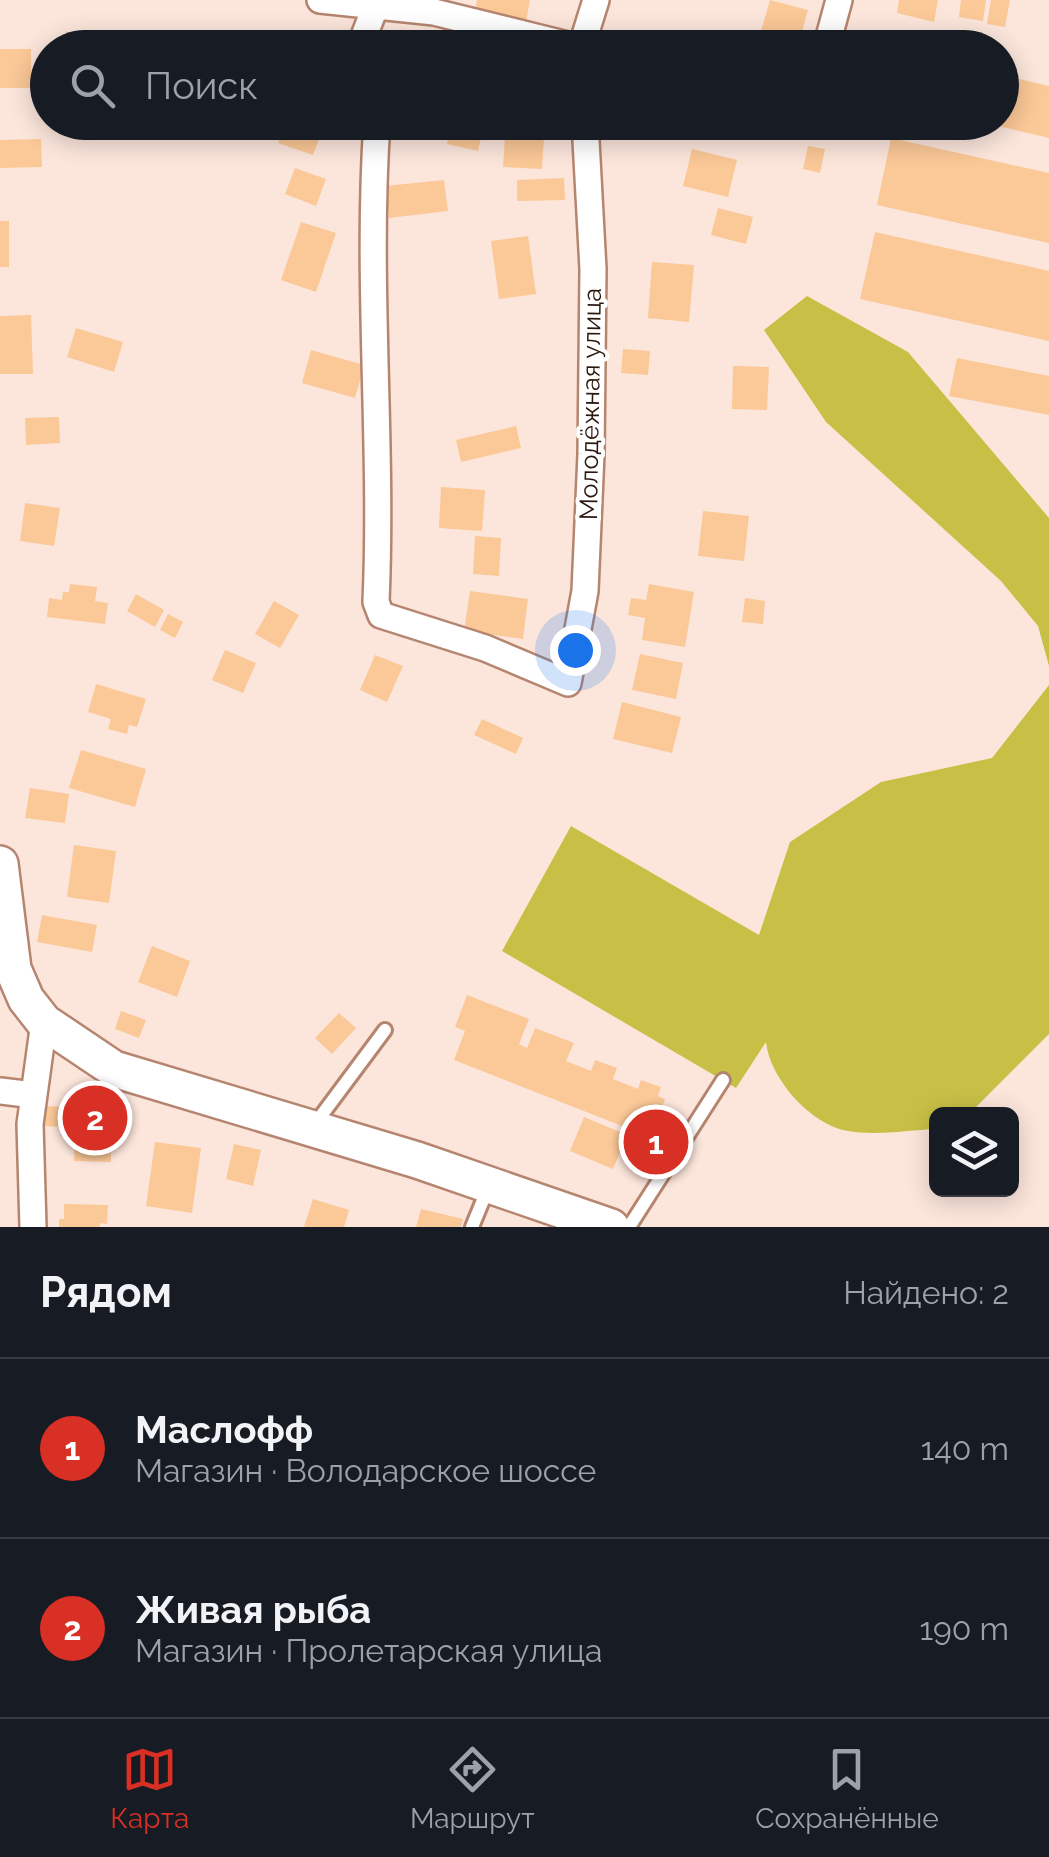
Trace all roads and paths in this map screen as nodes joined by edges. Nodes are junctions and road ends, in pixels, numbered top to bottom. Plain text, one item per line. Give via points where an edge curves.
1 (320, 0) edge
2 (596, 0) edge
3 (839, 0) edge
4 (377, 4) edge
5 (366, 30) edge
6 (507, 30) edge
7 (586, 30) edge
8 (831, 30) edge
9 (375, 140) edge
10 (586, 140) edge
11 (0, 864) edge
12 (44, 1022) junction
13 (385, 1030) dead end
14 (723, 1080) dead end
15 (0, 1091) edge
16 (34, 1095) junction
17 (312, 1128) junction
18 (489, 1185) junction
19 (33, 1227) edge
20 (472, 1227) edge
21 (611, 1227) edge
22 (629, 1227) edge

1 - 4 street
2 - 7 street
3 - 8 street
4 - 5 street
4 - 6 street
9 - 10 street, Молодёжная улица via 380,615 568,683 585,591 591,454
11 - 12 main road via 13,969
12 - 16 street
12 - 17 main road via 114,1070
13 - 17 lane
14 - 22 lane
15 - 16 street
16 - 19 street
17 - 18 main road
18 - 20 lane
18 - 21 main road

